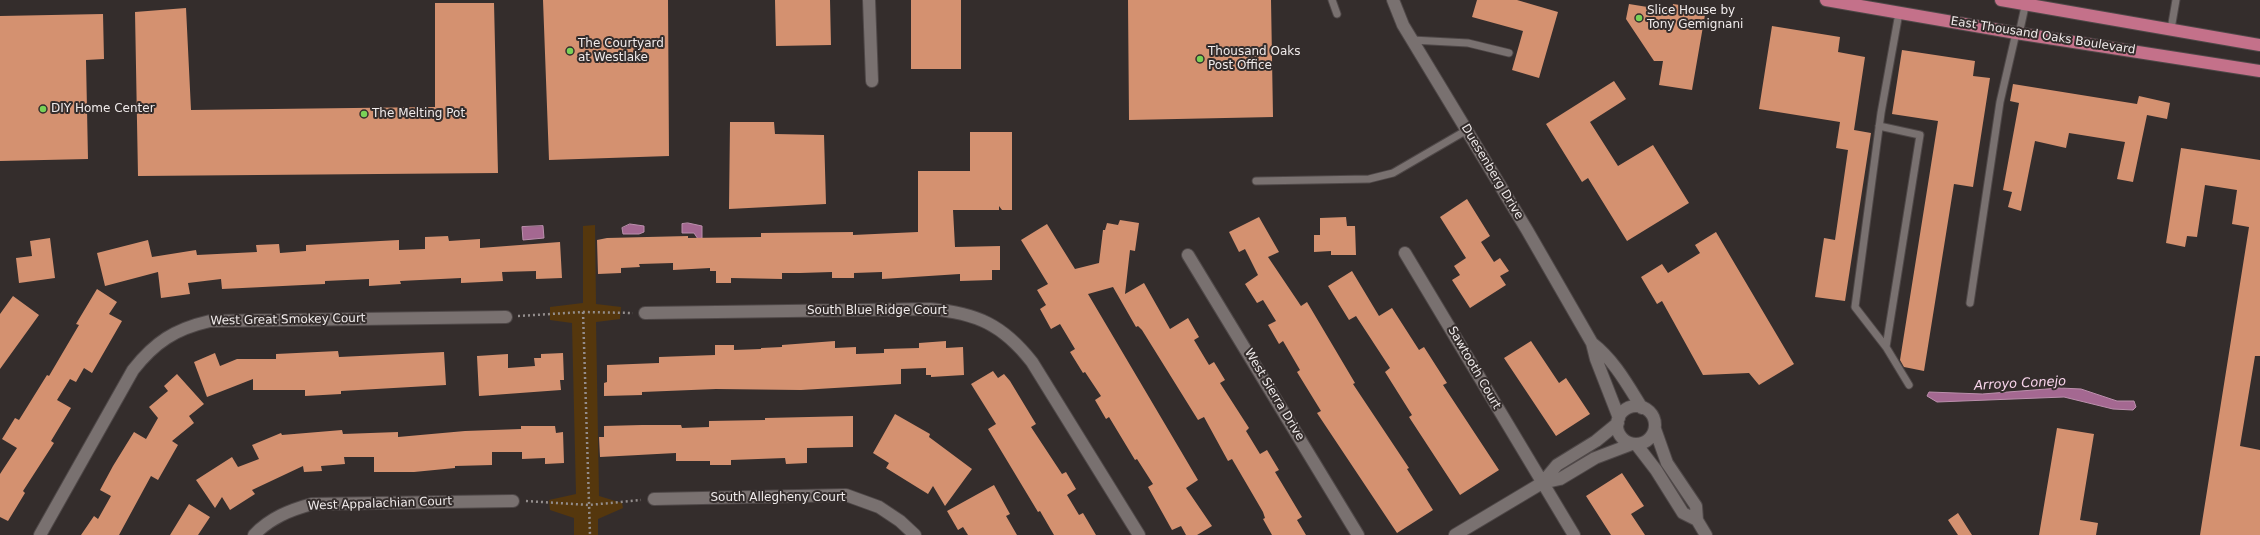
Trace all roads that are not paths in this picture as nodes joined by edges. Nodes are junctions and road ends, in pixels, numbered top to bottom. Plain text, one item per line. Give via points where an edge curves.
1 (869, 0) edge
2 (1332, 0) edge
3 (1393, 0) edge
4 (1826, 0) edge
5 (2000, 0) edge
6 (2176, 0) edge
7 (2026, 2) edge
8 (1899, 13) junction
9 (1337, 14) dead end
10 (2171, 28) junction
11 (2018, 33) junction
12 (1412, 40) junction
13 (2260, 45) edge
14 (1509, 53) dead end
15 (2260, 71) edge
16 (872, 81) dead end
17 (1879, 126) junction
18 (1467, 130) junction
19 (1256, 182) dead end
20 (1405, 253) dead end
21 (1188, 255) dead end
22 (1970, 303) dead end
23 (645, 313) road end
24 (506, 317) road end
25 (1592, 343) junction
26 (1886, 347) junction
27 (1909, 385) dead end
28 (1642, 408) junction
29 (1618, 420) junction
30 (1655, 429) junction
31 (1634, 444) junction
32 (1542, 483) junction
33 (654, 499) road end
34 (514, 501) road end
35 (1697, 520) junction
36 (40, 535) edge
37 (254, 535) edge
38 (915, 535) edge
39 (1139, 535) edge
40 (1358, 535) edge
41 (1455, 535) edge
42 (1574, 535) edge
43 (1706, 535) edge

1 - 16 street
2 - 9 lane
3 - 12 street, Duesenberg Drive
4 - 8 main road, East Thousand Oaks Boulevard
5 - 7 main road
6 - 10 lane
7 - 10 main road
7 - 11 lane
8 - 11 main road, East Thousand Oaks Boulevard
8 - 17 lane
10 - 13 main road
11 - 15 main road, East Thousand Oaks Boulevard
11 - 22 lane via 2000,102
12 - 14 lane via 1468,43
12 - 18 street, Duesenberg Drive
17 - 26 lane via 1855,307
17 - 26 lane via 1920,135
18 - 19 lane via 1393,173 1369,178
18 - 25 street, Duesenberg Drive
20 - 32 street, Sawtooth Court
21 - 40 street, West Sierra Drive
23 - 39 street, South Blue Ridge Court via 930,309 966,314 988,322 1017,343 1032,362
24 - 36 street, West Great Smokey Court via 210,321 190,325 165,337 148,351 133,370
25 - 28 street, Duesenberg Drive via 1604,352
25 - 29 street, Duesenberg Drive
26 - 27 lane
28 - 29 street via 1626,410
28 - 30 street, Duesenberg Drive via 1652,414
29 - 31 street, Duesenberg Drive via 1622,438
29 - 32 street via 1596,441 1557,465
30 - 31 street via 1648,440
30 - 35 street, Duesenberg Drive via 1667,463 1696,506
31 - 32 street via 1602,455 1560,479
31 - 35 street, Duesenberg Drive via 1651,462 1683,513
32 - 41 street
32 - 42 street, Sawtooth Court
33 - 38 street, South Allegheny Court via 846,496 879,506
34 - 37 street, West Appalachian Court via 312,504 292,509 273,519
35 - 43 street, Duesenberg Drive

